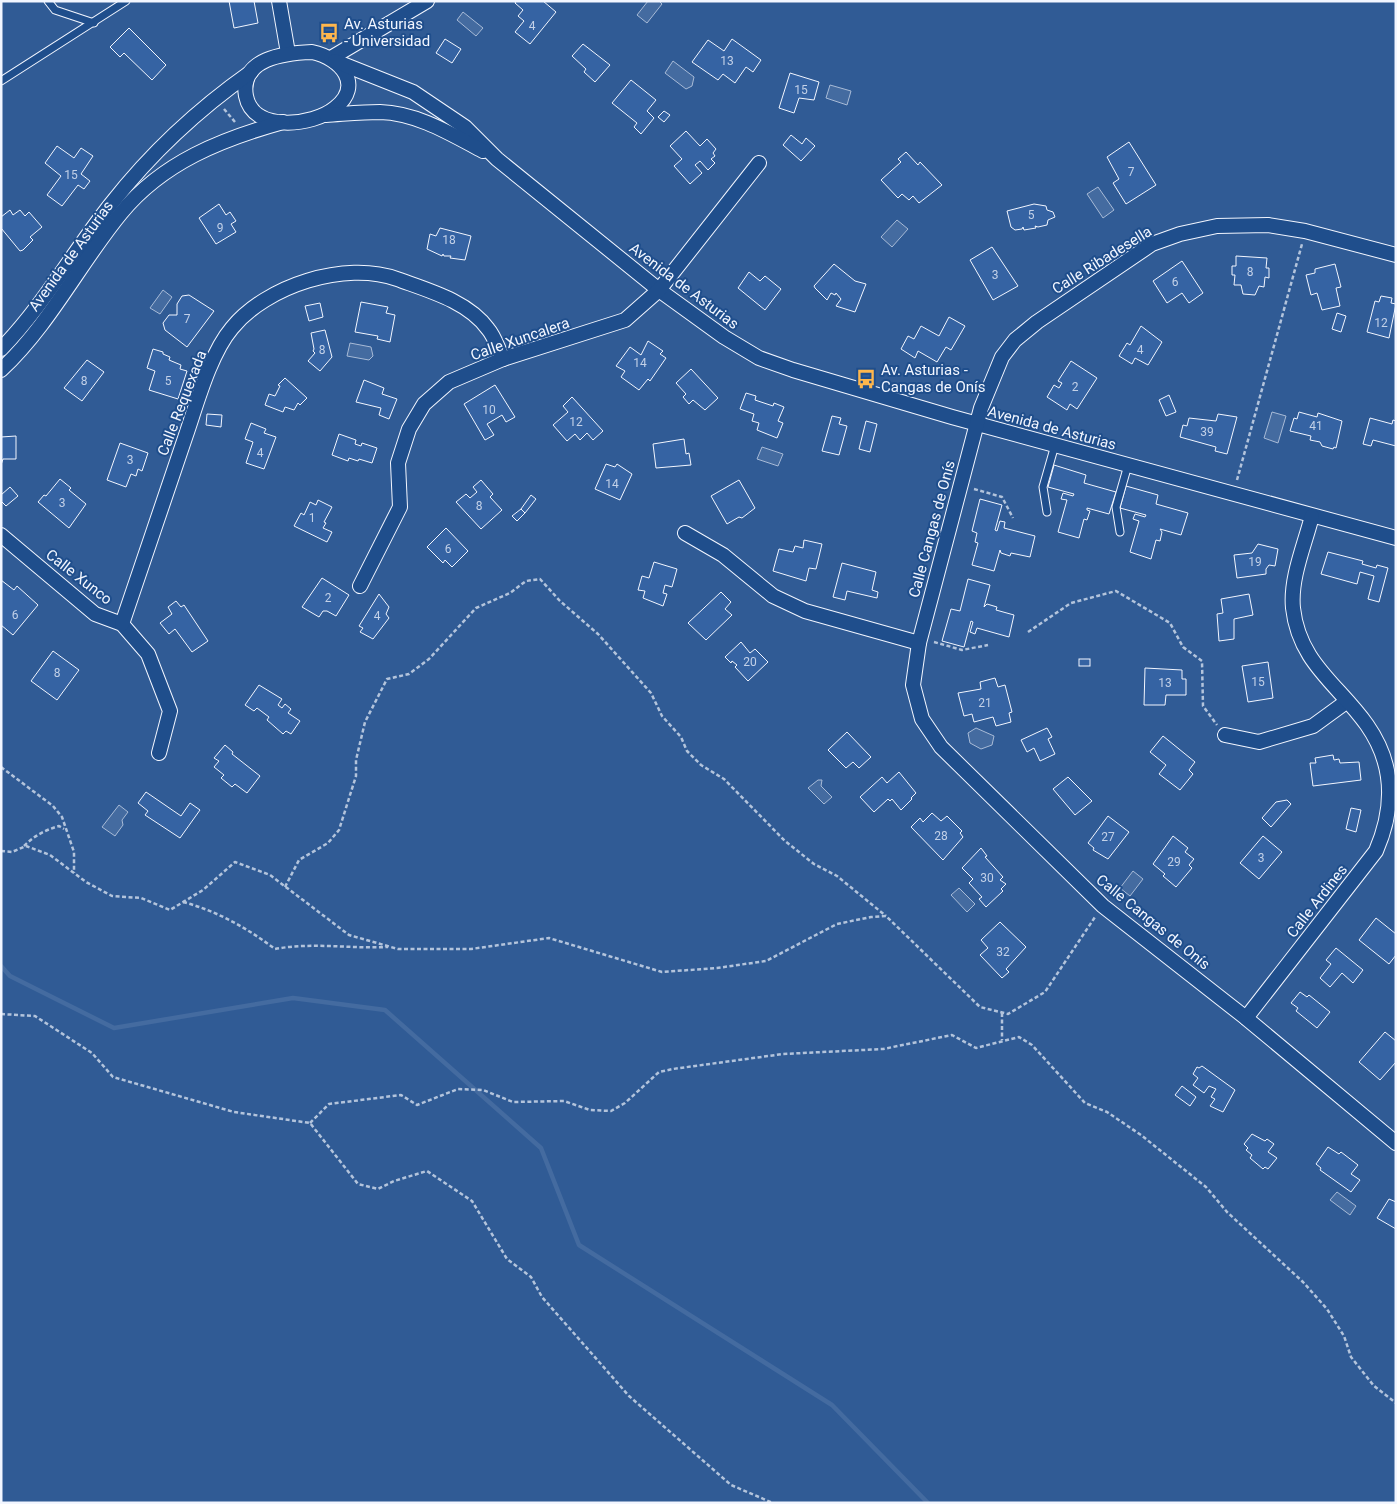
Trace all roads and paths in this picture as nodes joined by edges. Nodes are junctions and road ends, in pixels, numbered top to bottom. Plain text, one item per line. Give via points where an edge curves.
1 (48, 1) edge
2 (126, 1) edge
3 (279, 1) edge
4 (427, 1) edge
5 (94, 23) junction
6 (288, 53) junction
7 (333, 59) junction
8 (251, 72) junction
9 (1, 81) edge
10 (214, 98) junction
11 (325, 115) junction
12 (283, 122) junction
13 (244, 133) junction
14 (497, 159) junction
15 (759, 163) dead end
16 (1305, 231) junction
17 (1396, 255) edge
18 (659, 290) junction
19 (1, 350) edge
20 (503, 359) junction
21 (1, 370) edge
22 (977, 424) junction
23 (1054, 445) junction
24 (1128, 465) junction
25 (960, 486) junction
26 (1233, 494) junction
27 (1047, 512) dead end
28 (1312, 516) junction
29 (1013, 518) dead end
30 (1120, 532) dead end
31 (685, 533) dead end
32 (1, 535) edge
33 (1396, 538) edge
34 (360, 586) dead end
35 (122, 624) junction
36 (1028, 632) dead end
37 (920, 640) junction
38 (988, 645) dead end
39 (1346, 702) junction
40 (1225, 735) joint
41 (159, 753) dead end
42 (1, 767) edge
43 (1393, 794) edge
44 (65, 830) junction
45 (24, 847) junction
46 (1, 851) edge
47 (74, 873) junction
48 (285, 887) junction
49 (183, 902) junction
50 (1103, 906) junction
51 (886, 916) junction
52 (392, 947) junction
53 (1002, 1013) junction
54 (1, 1014) edge
55 (1246, 1018) junction
56 (1002, 1040) junction
57 (310, 1123) junction
58 (1396, 1143) edge
59 (1396, 1403) edge
60 (773, 1503) edge

1 - 5 lane via 55,10
2 - 5 lane
3 - 6 street
4 - 7 street
5 - 9 lane
6 - 7 street via 312,52
6 - 8 street via 265,60
7 - 11 street via 347,76 348,86 341,101
7 - 14 street, Avenida de Asturias via 413,92 465,127
8 - 10 street, Avenida de Asturias
8 - 12 street via 245,90 247,102 254,113 266,120
10 - 13 path
10 - 19 street, Avenida de Asturias via 155,151 110,205 25,325
11 - 12 street
11 - 14 street, Avenida de Asturias via 381,112 414,118 440,128
12 - 13 street, Avenida de Asturias
13 - 21 street, Avenida de Asturias via 196,152 151,184 121,213 36,334
14 - 18 street, Avenida de Asturias
15 - 18 street, Calle Xuncalera
16 - 17 street, Calle Ribadesella
16 - 22 street, Calle Ribadesella via 1268,225 1217,226 1152,244 1015,340 992,376
16 - 26 path
18 - 20 street, Calle Xuncalera via 625,320
18 - 22 street, Avenida de Asturias via 759,358
20 - 34 street, Calle Xuncalera via 449,382 424,404 409,430 398,463 400,507
20 - 35 street, Calle Requexada via 488,328 474,314 445,297 386,275 341,274 298,283 261,302 231,328 209,368
22 - 23 street, Avenida de Asturias
22 - 25 street, Calle Cangas de Onís
23 - 24 street, Avenida de Asturias
23 - 27 lane via 1043,487
24 - 26 street, Avenida de Asturias
24 - 30 lane via 1116,507
25 - 29 path via 1002,497
25 - 37 street, Calle Cangas de Onís
26 - 28 street, Avenida de Asturias
28 - 33 street, Avenida de Asturias
28 - 39 street, Calle Ardines via 1295,581 1293,608 1300,639 1316,667
31 - 37 street via 723,555 772,596 805,610
32 - 35 street, Calle Xunco via 95,614
35 - 41 street, Calle Xunco via 148,654 170,711
36 - 40 path via 1071,603 1116,591 1170,623 1183,646 1202,661 1203,706
37 - 38 path via 962,650
37 - 50 street, Calle Cangas de Onís via 913,685 922,719 931,733 941,747
39 - 40 street via 1313,726 1259,742
39 - 43 street, Calle Ardines via 1367,725 1380,749
42 - 44 path via 53,806 62,817
43 - 55 street, Calle Ardines via 1386,828 1376,851
44 - 45 path via 59,826 51,828 34,836
44 - 47 path via 74,852
45 - 46 path via 12,852
45 - 47 path via 50,855
47 - 49 path via 112,896 141,898 170,910
48 - 49 path via 270,875 235,862 203,890
48 - 51 path via 298,860 328,843 339,830 356,776 356,760 365,722 387,679 409,674 429,659 476,608 510,594 526,581 540,579 598,634 651,693 662,716 697,761 724,780 785,841 814,864 837,876
48 - 52 path via 350,935
49 - 52 path via 206,908 275,949 294,946
50 - 53 path via 1045,992 1008,1014
50 - 55 street, Calle Cangas de Onís
51 - 52 path via 837,924 766,961 662,972 548,938 471,949
51 - 53 path via 980,1007
53 - 56 path
54 - 57 path via 35,1016 92,1054 113,1077 234,1112
55 - 58 street, Calle Cangas de Onís
56 - 57 path via 976,1048 952,1035 883,1048 783,1054 672,1069 659,1072 625,1103 611,1111 590,1110 564,1101 513,1102 483,1090 458,1089 417,1105 401,1095 329,1104
56 - 59 path via 1019,1037 1032,1045 1085,1103 1108,1112 1206,1187 1227,1212 1303,1282 1327,1309 1344,1336 1351,1357 1374,1386
57 - 60 path via 358,1184 378,1189 427,1171 472,1200 508,1259 531,1277 542,1297 629,1396 731,1485

